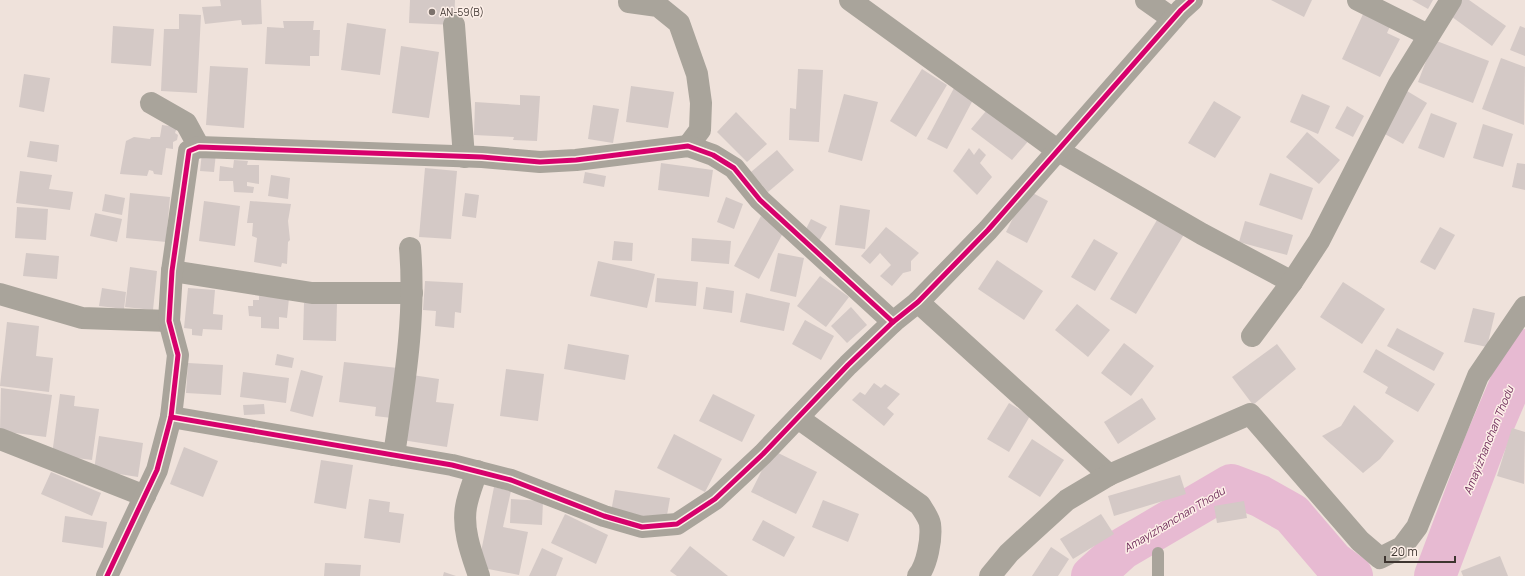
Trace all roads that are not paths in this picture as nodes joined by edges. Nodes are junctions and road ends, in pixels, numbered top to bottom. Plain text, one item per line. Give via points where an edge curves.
1 (850, 0) edge
2 (1146, 0) edge
3 (1192, 0) edge
4 (1358, 0) edge
5 (1451, 0) edge
6 (629, 2) dead end
7 (1173, 19) junction
8 (454, 24) dead end
9 (1428, 35) junction
10 (151, 103) dead end
11 (688, 146) junction
12 (199, 147) junction
13 (1057, 150) junction
14 (464, 157) junction
15 (410, 248) dead end
16 (172, 271) junction
17 (1292, 282) junction
18 (412, 293) junction
19 (0, 294) edge
20 (918, 302) junction
21 (1525, 307) edge
22 (170, 322) junction
23 (894, 322) junction
24 (1252, 336) dead end
25 (171, 417) junction
26 (798, 418) junction
27 (0, 439) edge
28 (394, 455) junction
29 (477, 471) junction
30 (1109, 475) junction
31 (144, 496) junction
32 (1158, 553) dead end
33 (107, 576) edge
34 (479, 576) edge
35 (918, 576) edge
36 (990, 576) edge
37 (1158, 576) edge

1 - 13 street
2 - 7 street
3 - 7 street
4 - 9 street
5 - 9 street
6 - 11 street via 658,6 679,23 697,74 701,103 700,130
7 - 13 street
8 - 14 street
9 - 17 street via 1399,84 1319,241
10 - 12 street via 186,123
11 - 14 street via 540,162
11 - 23 street via 713,155 734,168 760,200
12 - 14 street
12 - 16 street via 189,151
13 - 17 street via 1202,234
13 - 20 street via 988,230
15 - 18 street
16 - 18 street via 312,294
16 - 22 street
17 - 24 street
18 - 28 street via 410,341
19 - 22 street via 82,318
20 - 23 street
20 - 30 street
21 - 30 street via 1478,376 1417,527 1402,548 1380,558 1360,541 1250,414
22 - 25 street via 178,355
23 - 26 street via 848,365
25 - 28 street
25 - 31 street via 157,470
26 - 29 street via 715,499 677,524 642,527 604,516 511,480
26 - 35 street via 920,505 930,524 928,552
27 - 31 street
28 - 29 street
29 - 34 street via 466,507 466,522 470,548
30 - 36 street via 1067,500 1009,553
31 - 33 street
32 - 37 lane

